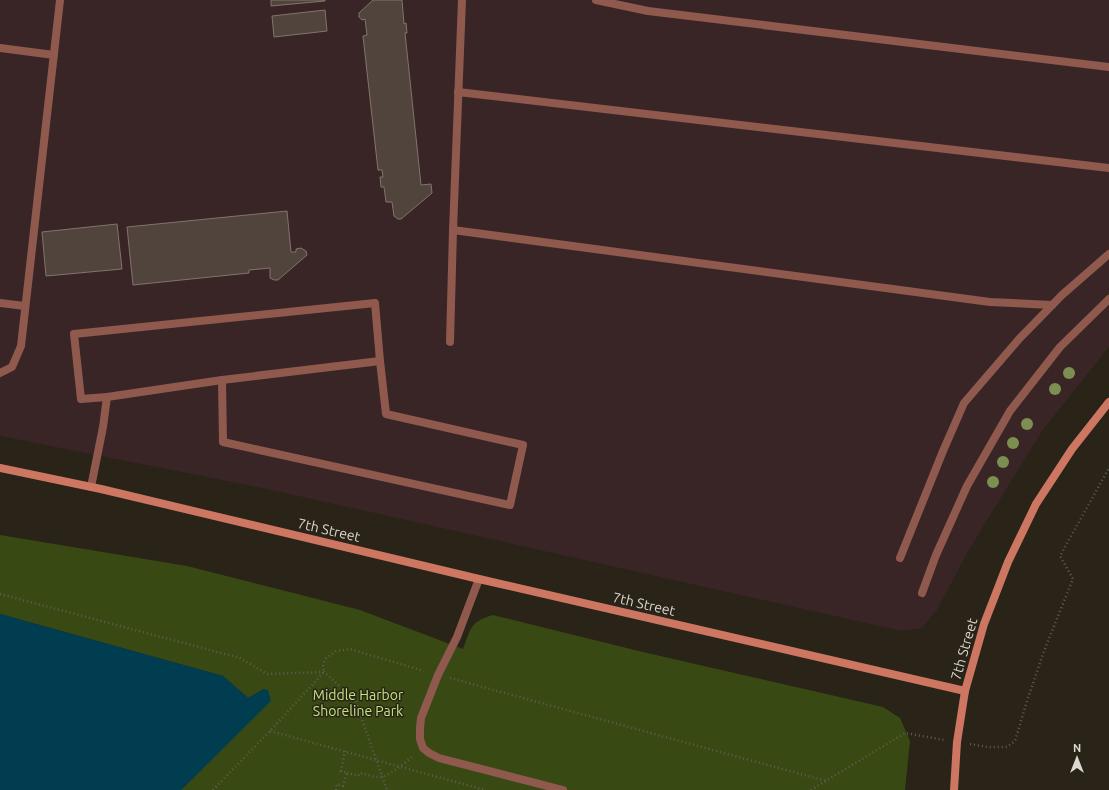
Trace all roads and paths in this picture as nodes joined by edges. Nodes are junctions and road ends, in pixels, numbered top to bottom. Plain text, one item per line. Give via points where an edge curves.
1 (60, 0) edge
2 (462, 0) edge
3 (596, 0) edge
4 (0, 48) edge
5 (54, 55) junction
6 (1109, 67) edge
7 (458, 92) junction
8 (1109, 168) edge
9 (453, 230) junction
10 (1109, 254) edge
11 (1109, 299) edge
12 (0, 303) edge
13 (1052, 305) junction
14 (25, 306) junction
15 (450, 342) dead end
16 (380, 361) junction
17 (0, 373) edge
18 (222, 380) junction
19 (107, 397) junction
20 (1109, 402) edge
21 (0, 468) edge
22 (1109, 468) edge
23 (91, 487) junction
24 (900, 558) dead end
25 (479, 579) junction
26 (922, 593) dead end
27 (0, 594) edge
28 (324, 672) junction
29 (438, 675) junction
30 (965, 691) junction
31 (270, 731) junction
32 (905, 733) dead end
33 (987, 747) dead end
34 (423, 748) junction
35 (345, 751) junction
36 (377, 760) junction
37 (400, 766) junction
38 (347, 773) junction
39 (383, 777) junction
40 (826, 781) junction
41 (213, 790) edge
42 (336, 790) edge
43 (387, 790) edge
44 (485, 790) edge
45 (563, 790) edge
46 (811, 790) edge
47 (954, 790) edge

1 - 5 lane
2 - 7 lane
3 - 6 lane via 648,11
4 - 5 lane
5 - 14 lane
7 - 8 lane
7 - 9 lane
9 - 13 lane via 990,302
9 - 15 lane
10 - 13 lane
11 - 26 lane via 1060,347 1010,411 967,486
12 - 14 lane
13 - 24 lane via 964,402
14 - 17 lane via 21,346 12,367
16 - 18 lane
16 - 18 lane via 386,414 523,445 510,505 223,442
16 - 19 lane via 375,303 74,334 81,399
18 - 19 lane
19 - 23 lane
20 - 30 street, 7th Street via 1072,449 1036,504 1008,562 984,624
21 - 23 street, 7th Street
22 - 33 path via 1060,556 1073,579 1044,651 1015,741 1007,748
23 - 25 street, 7th Street
25 - 29 lane via 457,637
25 - 30 street, 7th Street
27 - 28 path via 240,658 267,674
28 - 29 path via 325,659 336,651 350,649
28 - 31 path
28 - 36 path via 355,700
29 - 34 lane via 421,718 420,739
29 - 40 path
30 - 47 street via 957,742
31 - 35 path
31 - 41 path
32 - 40 path
34 - 37 path
34 - 45 lane via 439,758
35 - 36 path
35 - 38 path via 341,771
36 - 37 path
36 - 39 path
37 - 39 path
37 - 44 path
38 - 39 path
38 - 42 path via 343,786 338,784
39 - 43 path
40 - 46 path

